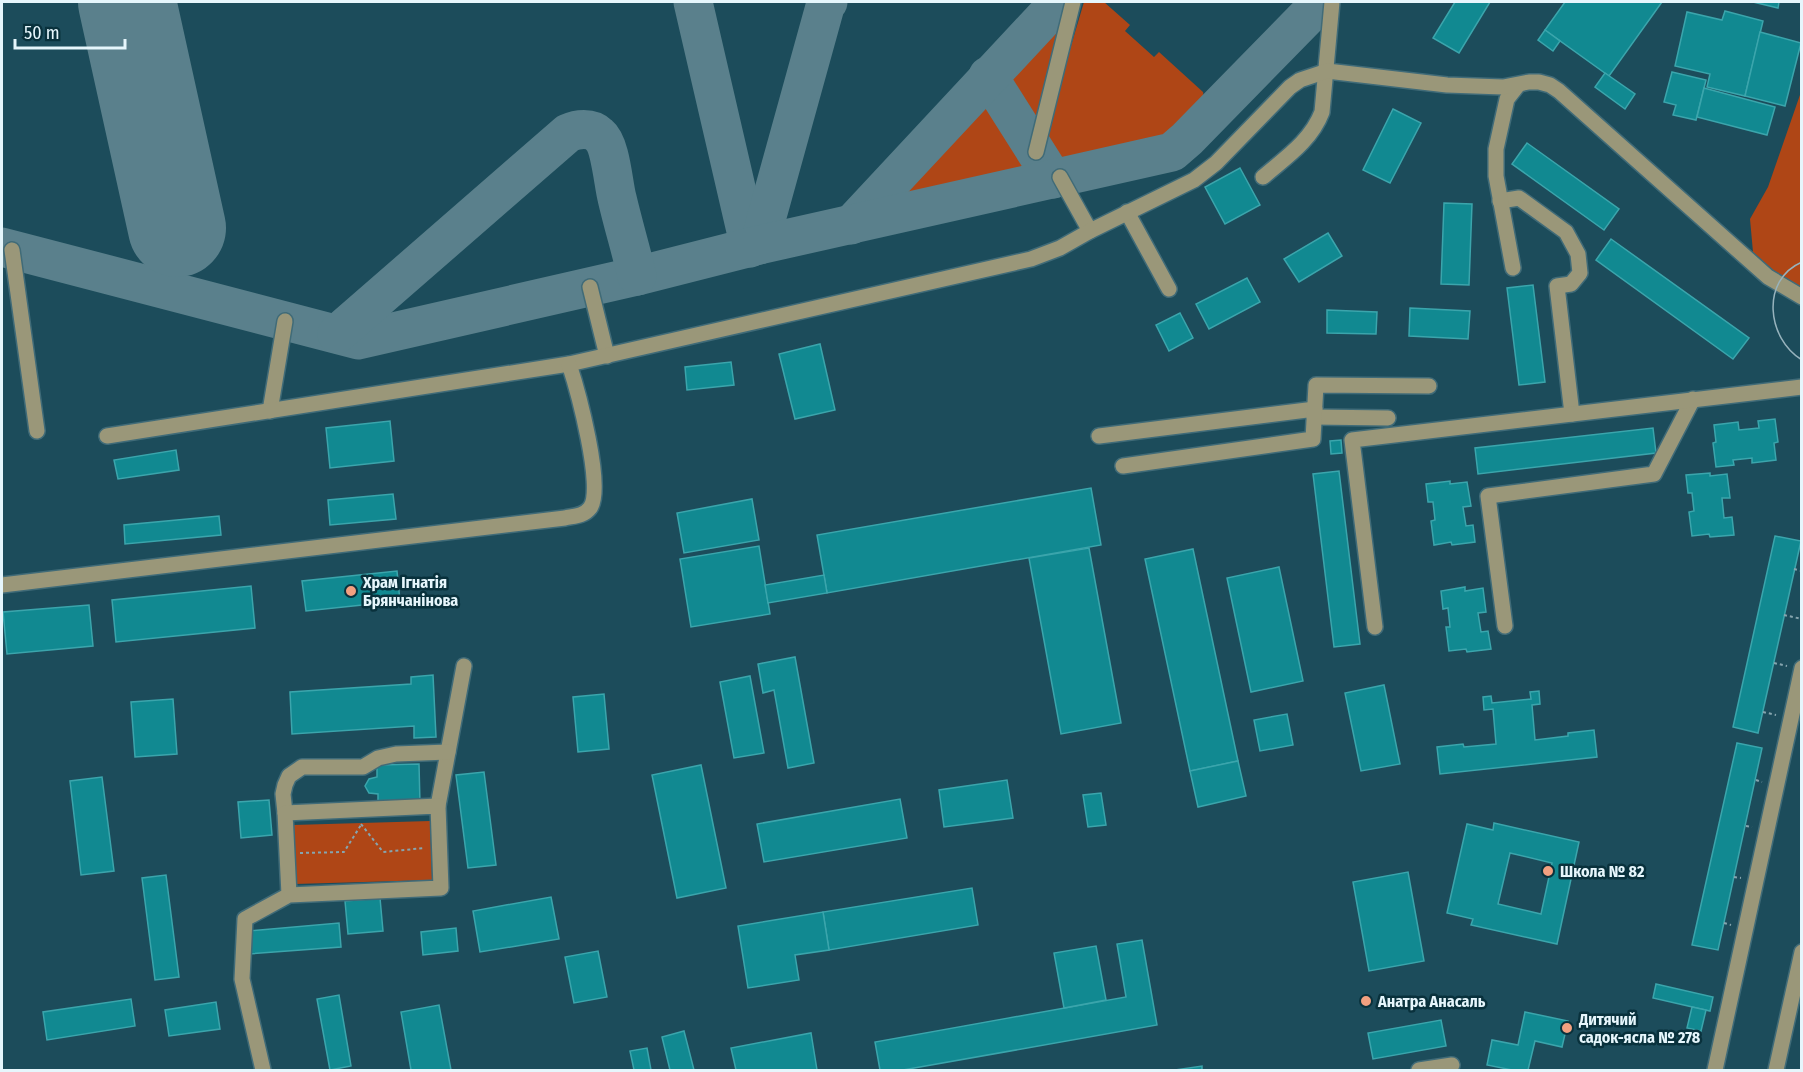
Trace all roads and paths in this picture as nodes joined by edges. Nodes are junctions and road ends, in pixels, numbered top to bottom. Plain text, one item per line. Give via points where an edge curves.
1 (1073, 2) edge
2 (1332, 2) edge
3 (1327, 71) junction
4 (1518, 85) junction
5 (1036, 152) dead end
6 (1060, 177) dead end
7 (1263, 177) dead end
8 (1500, 201) junction
9 (1127, 212) junction
10 (1090, 231) junction
11 (12, 250) dead end
12 (1513, 268) dead end
13 (590, 287) dead end
14 (1169, 290) dead end
15 (1802, 297) edge
16 (285, 321) dead end
17 (607, 356) junction
18 (569, 364) junction
19 (1429, 386) dead end
20 (1802, 387) edge
21 (1694, 399) junction
22 (270, 411) junction
23 (1315, 413) junction
24 (1572, 414) junction
25 (1337, 417) junction
26 (1388, 418) dead end
27 (38, 431) dead end
28 (1099, 435) dead end
29 (107, 436) dead end
30 (1352, 440) junction
31 (1123, 466) dead end
32 (1794, 569) dead end
33 (1802, 571) edge
34 (2, 585) edge
35 (1784, 615) dead end
36 (1802, 619) edge
37 (1505, 626) dead end
38 (1376, 627) dead end
39 (464, 666) dead end
40 (1802, 668) edge
41 (448, 752) junction
42 (438, 806) junction
43 (360, 809) junction
44 (285, 813) junction
45 (361, 825) junction
46 (440, 847) junction
47 (287, 854) junction
48 (289, 895) junction
49 (1802, 952) edge
50 (1452, 1065) dead end
51 (263, 1071) edge
52 (1419, 1071) edge
53 (1715, 1071) edge
54 (1776, 1071) edge

1 - 5 lane
2 - 3 lane
3 - 4 lane via 1447,85
3 - 7 lane via 1319,122 1304,142
3 - 9 lane via 1290,87 1216,163 1194,180
4 - 8 lane via 1507,99 1496,149
4 - 15 lane via 1539,82 1559,91 1768,277
6 - 10 lane
8 - 12 lane
8 - 24 lane via 1519,198 1566,232 1578,254 1580,273 1571,284 1557,286
9 - 10 lane
9 - 14 lane
10 - 17 lane via 1031,259
11 - 27 lane
13 - 17 lane
16 - 22 lane
17 - 18 lane
18 - 22 lane
18 - 34 lane via 578,390 594,475 595,493 591,507 583,514
19 - 23 lane via 1316,385
20 - 21 lane
21 - 24 lane
21 - 37 lane via 1654,474 1488,496
22 - 29 lane
23 - 25 lane
23 - 28 lane
23 - 31 lane via 1313,439
24 - 30 lane
25 - 26 lane
25 - 30 lane
30 - 38 lane
32 - 33 path
35 - 36 path
39 - 41 lane
40 - 53 lane
41 - 42 lane
41 - 44 lane via 396,754 363,767 302,767 285,784
42 - 43 lane
42 - 46 lane
43 - 44 lane
43 - 45 path
44 - 47 lane
45 - 46 path via 383,852
45 - 47 path via 344,852
46 - 48 lane via 441,888
47 - 48 lane
48 - 51 lane via 245,920 242,979
49 - 54 lane
50 - 52 lane

